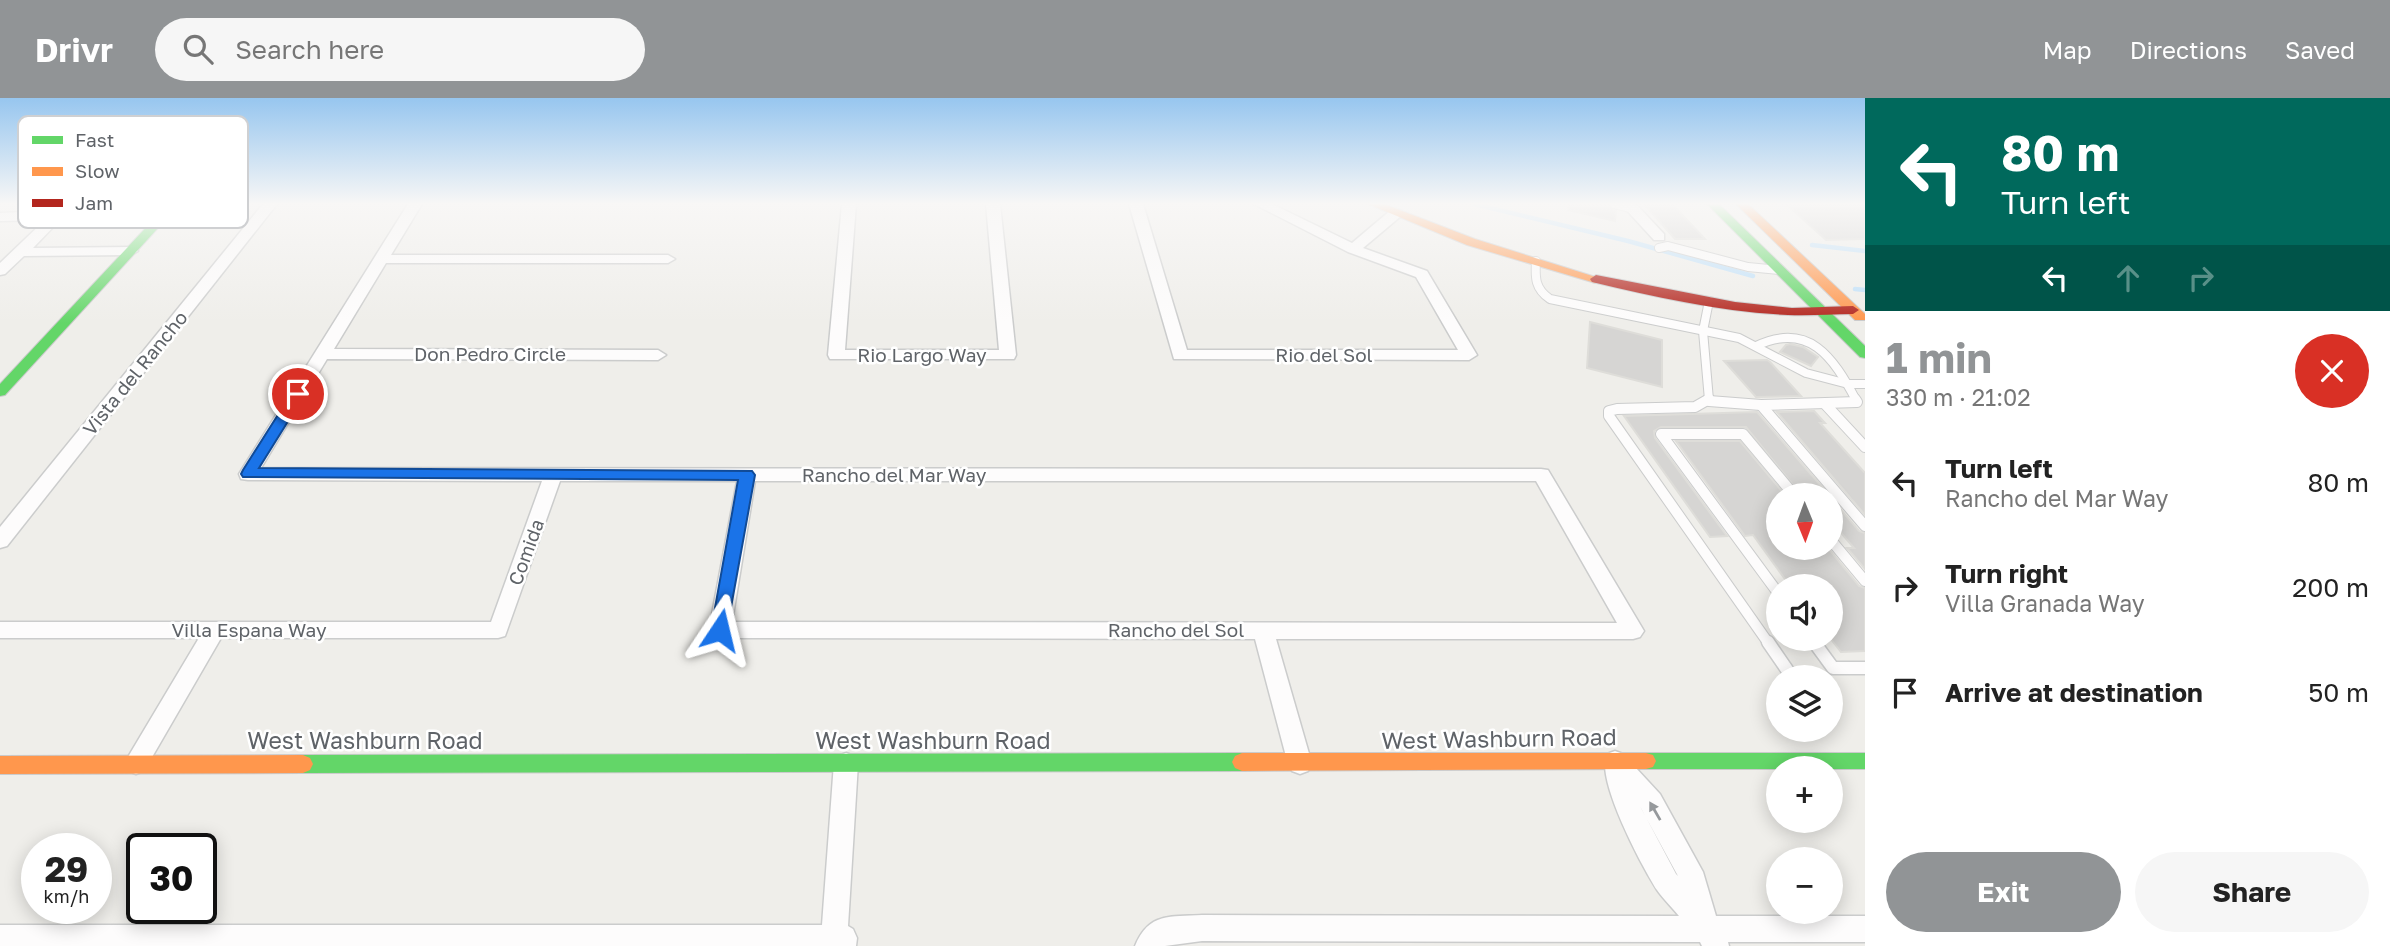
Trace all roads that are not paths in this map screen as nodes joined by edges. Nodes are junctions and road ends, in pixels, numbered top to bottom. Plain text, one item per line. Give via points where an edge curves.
1 (30, 244) edge
2 (138, 244) edge
3 (238, 244) edge
4 (391, 244) edge
5 (846, 244) edge
6 (997, 244) edge
7 (1148, 244) edge
8 (1342, 244) edge
9 (1359, 244) edge
10 (1485, 244) edge
11 (1661, 244) edge
12 (1753, 244) edge
13 (1783, 244) edge
14 (1353, 249) junction
15 (131, 251) junction
16 (21, 252) junction
17 (381, 259) junction
18 (668, 259) dead end
19 (1536, 261) junction
20 (1779, 270) junction
21 (0, 271) edge
22 (1709, 301) junction
23 (1821, 310) junction
24 (1859, 316) edge
25 (1703, 331) junction
26 (1755, 345) junction
27 (323, 354) junction
28 (1865, 354) edge
29 (657, 355) dead end
30 (1848, 384) junction
31 (1865, 384) edge
32 (0, 392) edge
33 (1709, 401) junction
34 (1825, 404) junction
35 (1761, 405) junction
36 (1865, 447) edge
37 (553, 475) junction
38 (747, 475) junction
39 (1784, 483) edge
40 (1865, 526) edge
41 (0, 541) edge
42 (1843, 555) edge
43 (1766, 577) edge
44 (1865, 581) edge
45 (0, 630) edge
46 (215, 630) junction
47 (498, 630) joint
48 (1263, 631) junction
49 (1633, 631) joint
50 (1821, 651) edge
51 (1785, 665) edge
52 (1865, 668) edge
53 (1615, 761) junction
54 (1865, 761) edge
55 (846, 763) junction
56 (136, 764) junction
57 (1300, 764) junction
58 (0, 765) edge
59 (1865, 929) edge
60 (1423, 937) edge
61 (0, 938) edge
62 (1711, 938) edge
63 (1154, 939) edge
64 (840, 941) edge
65 (267, 942) edge
66 (554, 942) edge

1 - 16 street
2 - 15 street
3 - 41 street, Vista del Rancho
4 - 17 street
5 - 6 street, Rio Largo Way via 836,355 1008,355
7 - 14 street, Rio del Sol via 1180,355 1469,355 1422,274
8 - 14 street
9 - 14 street
10 - 19 street
11 - 20 lane via 1748,267
12 - 20 street
13 - 24 street
15 - 16 street
15 - 32 street
16 - 21 street
17 - 18 street
17 - 27 street
19 - 22 street
19 - 25 lane via 1534,284 1550,299
20 - 23 street
22 - 23 street via 1774,310
22 - 25 lane
23 - 24 street
23 - 28 street
25 - 26 lane
25 - 33 lane
26 - 30 lane via 1806,373
26 - 30 lane via 1784,336 1812,342 1825,351
27 - 29 street, Don Pedro Circle
27 - 37 street, Rancho del Mar Way via 248,474
30 - 31 lane
30 - 34 lane via 1857,402
33 - 35 lane
33 - 51 lane via 1695,407 1616,409 1609,411 1609,416
34 - 35 lane
34 - 36 lane
35 - 40 lane
37 - 38 street, Rancho del Mar Way
37 - 47 street, Comida
38 - 48 street, Rancho del Sol via 720,630
38 - 49 street, Rancho del Mar Way via 1541,475
39 - 43 lane via 1743,434 1661,434
42 - 44 lane
45 - 46 street, Villa Espana Way
46 - 47 street, Villa Espana Way
46 - 56 street
48 - 49 street, Rancho del Sol
48 - 57 street
50 - 52 lane via 1833,668
53 - 54 street, West Washburn Road
53 - 57 street, West Washburn Road
53 - 62 street via 1624,801 1667,883
55 - 56 street, West Washburn Road
55 - 57 street, West Washburn Road
55 - 64 street
56 - 58 street, West Washburn Road
59 - 62 street
60 - 62 street
60 - 63 street via 1202,928
61 - 65 street
64 - 66 street
65 - 66 street

